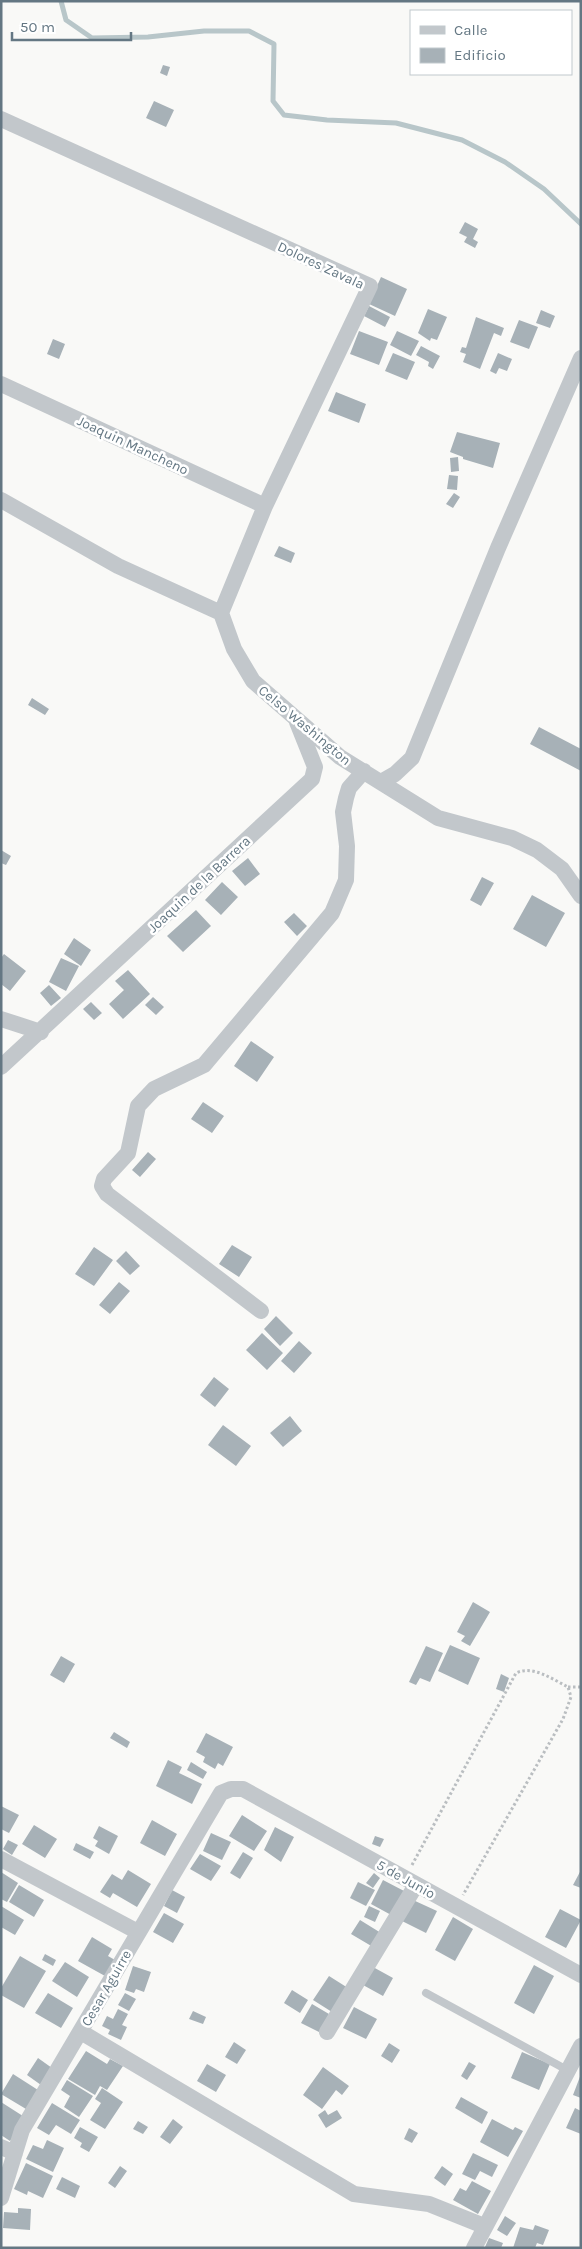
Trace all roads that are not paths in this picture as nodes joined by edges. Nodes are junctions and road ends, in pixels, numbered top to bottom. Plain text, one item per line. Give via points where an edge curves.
1 (1, 119) edge
2 (581, 358) edge
3 (1, 384) edge
4 (1, 500) edge
5 (265, 506) junction
6 (220, 613) junction
7 (296, 720) junction
8 (364, 771) junction
9 (381, 782) junction
10 (581, 896) edge
11 (1, 1019) edge
12 (41, 1032) junction
13 (1, 1067) edge
14 (261, 1311) dead end
15 (230, 1789) joint
16 (1, 1859) edge
17 (410, 1882) junction
18 (138, 1932) junction
19 (581, 1975) edge
20 (426, 1993) dead end
21 (81, 2032) junction
22 (327, 2032) dead end
23 (581, 2046) edge
24 (569, 2071) junction
25 (8, 2150) edge
26 (1, 2198) edge
27 (484, 2226) junction
28 (474, 2248) edge

1 - 5 street, Dolores Zavala via 370,286
2 - 9 street via 498,548 412,758
3 - 5 street, Joaquin Mancheno
4 - 6 street via 118,566
5 - 6 street, Dolores Zavala
6 - 7 street, Celso Washington via 234,649 253,681
7 - 8 street, Celso Washington via 340,757
7 - 12 street, Joaquin de la Barrera via 315,767 312,779
8 - 9 street, Celso Washington
8 - 14 street via 348,788 344,812 346,880 332,913 204,1065 154,1089 138,1106 128,1153 104,1179 102,1186 107,1194
9 - 10 street, Celso Washington via 438,818 512,838 537,850 562,870
11 - 12 street
12 - 13 street, Joaquin de la Barrera
15 - 17 street, 5 de Junio via 243,1790
15 - 18 street, Cesar Aguirre via 221,1793
16 - 18 street
17 - 19 street, 5 de Junio
17 - 22 street
18 - 21 street, Cesar Aguirre
20 - 24 lane
21 - 25 street, Cesar Aguirre
21 - 27 street via 354,2194 429,2204
23 - 24 street
24 - 27 street
25 - 26 street, Cesar Aguirre
27 - 28 street

